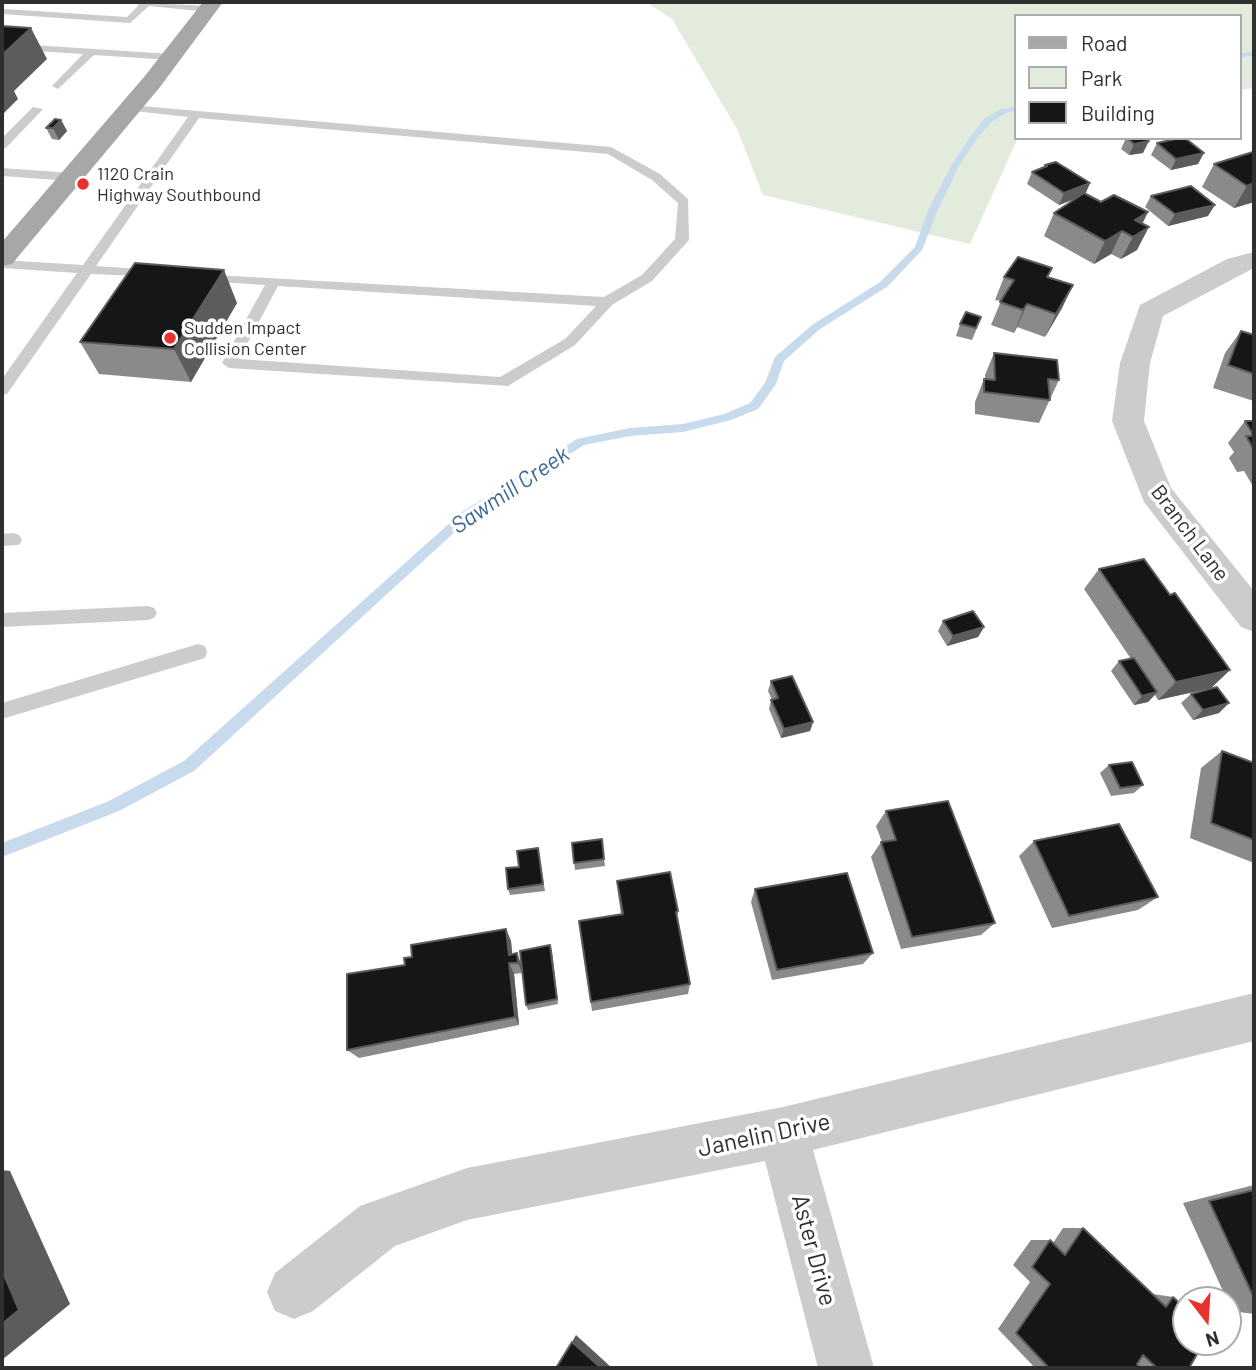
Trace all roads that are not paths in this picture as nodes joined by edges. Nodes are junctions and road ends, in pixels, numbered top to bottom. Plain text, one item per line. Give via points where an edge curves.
1 (132, 2) edge
2 (147, 2) edge
3 (210, 5) edge
4 (5, 12) dead end
5 (2, 46) edge
6 (91, 52) junction
7 (171, 57) junction
8 (58, 86) dead end
9 (37, 108) dead end
10 (129, 108) junction
11 (196, 114) junction
12 (2, 145) edge
13 (2, 172) edge
14 (71, 177) junction
15 (5, 251) edge
16 (1254, 260) edge
17 (88, 270) junction
18 (165, 275) edge
19 (192, 276) edge
20 (274, 281) junction
21 (607, 302) junction
22 (2, 390) edge
23 (148, 613) dead end
24 (1254, 617) edge
25 (2, 620) edge
26 (198, 652) dead end
27 (2, 711) edge
28 (1254, 1017) edge
29 (783, 1132) junction
30 (294, 1292) dead end
31 (846, 1368) edge

1 - 2 lane
2 - 3 lane
2 - 4 lane via 130,20
3 - 7 main road
5 - 6 lane
6 - 7 lane
6 - 8 lane
7 - 10 main road
9 - 12 lane
10 - 11 lane
10 - 14 main road
11 - 17 lane
11 - 21 lane via 611,151 656,177 684,202 682,240 647,278
13 - 14 lane
14 - 15 main road
15 - 17 lane
16 - 24 street, Branch Lane via 1150,311 1135,363 1128,421 1156,493
17 - 18 lane
17 - 22 lane
19 - 20 lane
20 - 21 lane
20 - 21 lane via 229,363 503,382 570,342
23 - 25 lane
26 - 27 lane
28 - 29 street, Janelin Drive
29 - 30 street, Janelin Drive via 467,1194 380,1225
29 - 31 street, Aster Drive

